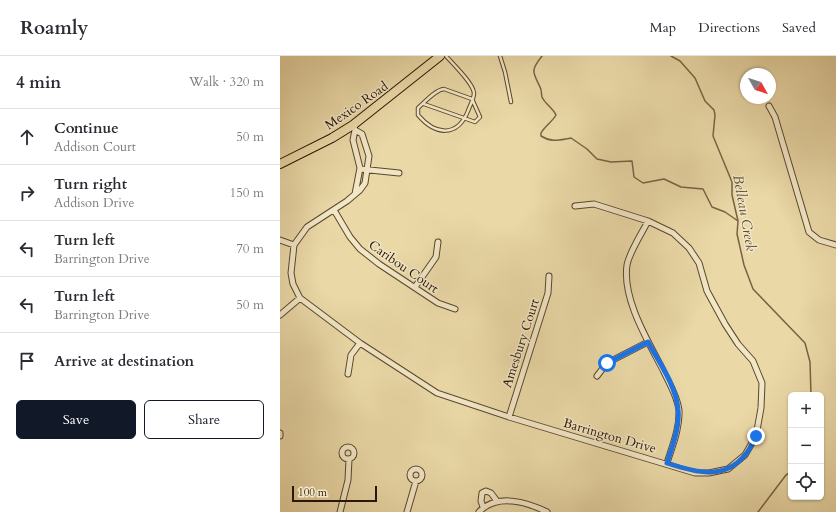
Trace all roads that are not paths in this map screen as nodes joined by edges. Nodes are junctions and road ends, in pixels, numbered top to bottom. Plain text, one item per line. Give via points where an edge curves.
1 (440, 56) edge
2 (446, 56) edge
3 (500, 56) edge
4 (472, 99) junction
5 (511, 102) dead end
6 (424, 104) junction
7 (769, 106) dead end
8 (465, 117) junction
9 (354, 128) junction
10 (280, 164) edge
11 (360, 169) junction
12 (368, 170) junction
13 (399, 172) dead end
14 (355, 194) junction
15 (575, 206) dead end
16 (334, 210) junction
17 (648, 221) junction
18 (280, 240) edge
19 (438, 242) dead end
20 (294, 245) junction
21 (836, 245) edge
22 (549, 276) dead end
23 (415, 287) junction
24 (300, 298) junction
25 (455, 309) dead end
26 (280, 315) edge
27 (648, 342) junction
28 (360, 343) junction
29 (348, 374) dead end
30 (597, 376) dead end
31 (509, 417) junction
32 (349, 460) dead end
33 (667, 463) junction
34 (416, 482) dead end
35 (497, 501) junction
36 (483, 507) junction
37 (340, 512) edge
38 (407, 512) edge
39 (479, 512) edge
40 (547, 512) edge

1 - 9 main road, Mexico Road
2 - 4 lane via 471,86 474,93
3 - 5 lane
4 - 6 lane via 444,89
4 - 8 lane
4 - 8 lane via 480,116 475,122
6 - 8 lane
6 - 8 lane via 418,108 418,115 430,126 446,131 453,130
7 - 21 street via 775,117 809,232 819,240
9 - 10 main road, Mexico Road
9 - 11 street via 353,140
9 - 12 street via 365,140 369,156
11 - 12 street
11 - 14 street
12 - 13 street
12 - 14 street via 365,183
14 - 16 street
15 - 17 street, Barrington Drive via 594,204
16 - 20 street via 307,227
16 - 23 street, Caribou Court via 360,249
17 - 27 street via 627,263 626,279 629,297
17 - 33 street, Barrington Drive via 673,233 690,248 699,263 707,291 738,344 753,360 762,383 756,436 745,456 728,469 709,473 696,473
18 - 20 street
19 - 23 street via 436,257
20 - 24 street via 291,273
22 - 31 street, Amesbury Court via 548,294
23 - 25 street, Caribou Court via 438,303
24 - 26 street
24 - 28 street, Barrington Drive
27 - 30 street via 607,363
27 - 33 street via 676,395 679,410
28 - 29 street via 351,355
28 - 31 street, Barrington Drive via 437,393
31 - 33 street, Barrington Drive
32 - 37 street via 348,480
34 - 38 street
35 - 36 street
35 - 36 street via 486,491 482,493 481,498
35 - 40 street via 513,501
36 - 39 street

